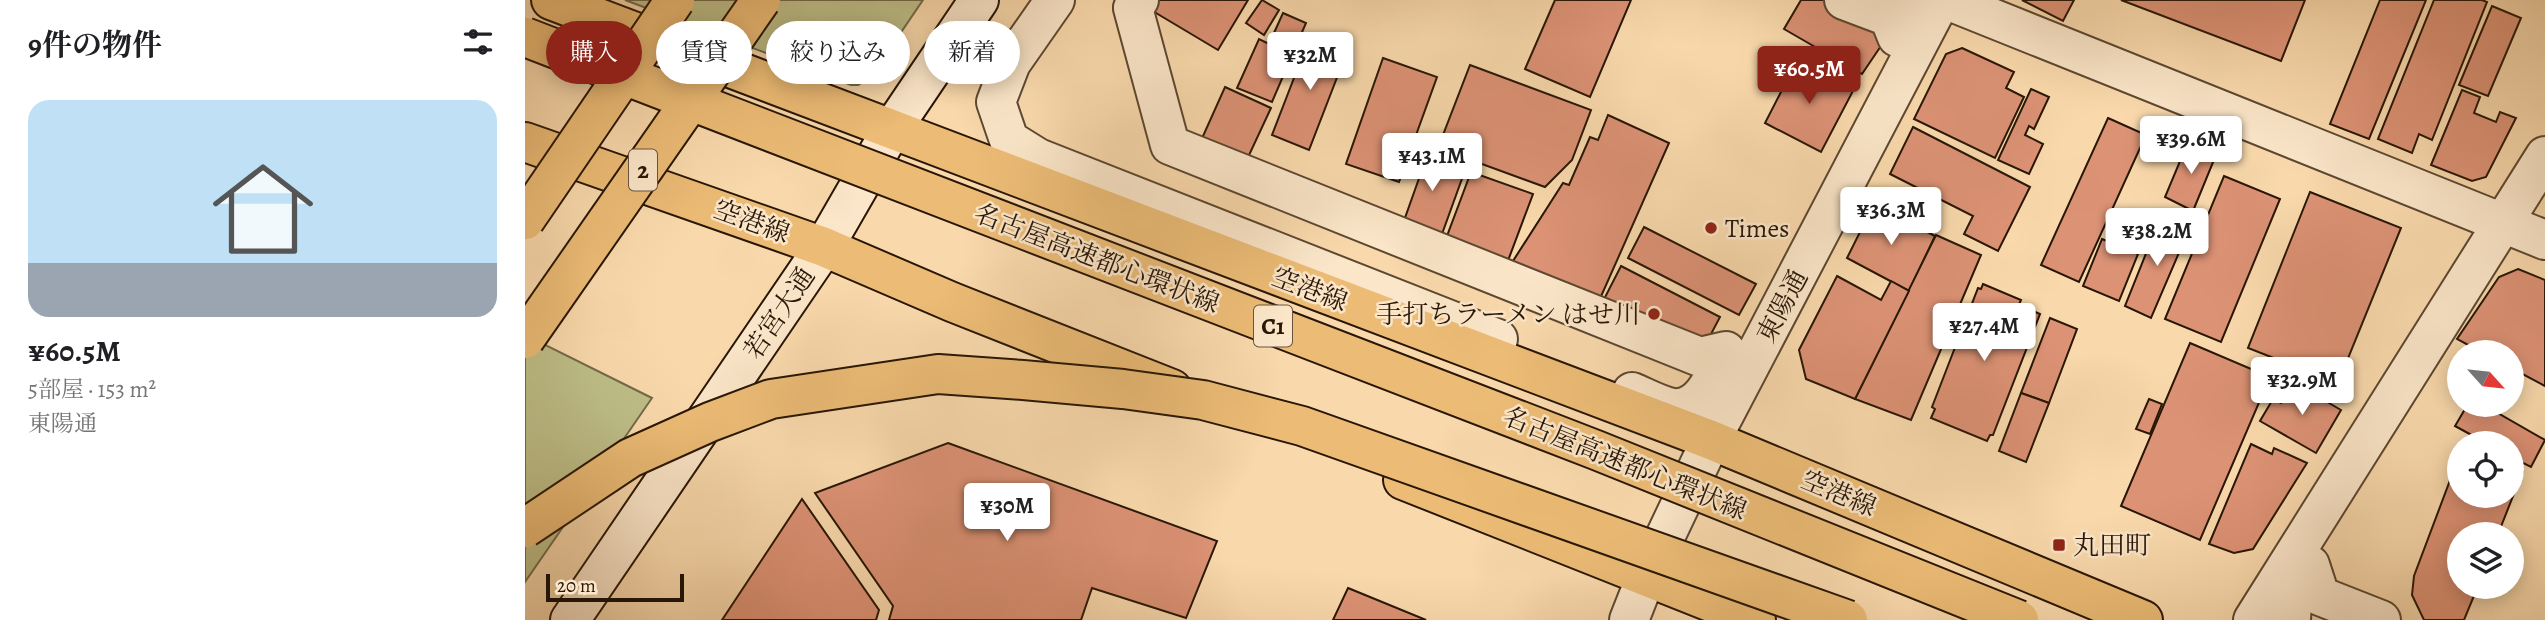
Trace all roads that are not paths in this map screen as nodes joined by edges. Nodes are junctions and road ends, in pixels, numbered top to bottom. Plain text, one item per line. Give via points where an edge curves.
1 (551, 0) edge
2 (675, 0) edge
3 (761, 0) edge
4 (979, 0) edge
5 (1055, 0) edge
6 (1139, 0) edge
7 (1844, 0) edge
8 (1896, 0) edge
9 (1941, 0) edge
10 (1947, 0) edge
11 (525, 37) edge
12 (892, 129) junction
13 (525, 142) edge
14 (2545, 156) edge
15 (525, 220) edge
16 (2503, 224) junction
17 (2545, 240) edge
18 (824, 247) junction
19 (525, 340) edge
20 (1711, 440) junction
21 (525, 527) edge
22 (1646, 577) junction
23 (570, 620) edge
24 (1629, 620) edge
25 (1756, 620) edge
26 (1848, 620) edge
27 (2019, 620) edge
28 (2143, 620) edge
29 (2253, 620) edge
30 (2291, 620) edge
31 (2381, 620) edge

1 - 12 main road, 空港線
2 - 15 main road, bridge
3 - 19 main road, 2, bridge
4 - 12 street, 若宮大通
5 - 6 street via 1011,63 996,102 1009,140 1038,159 1671,408 1690,404 1706,389 1727,351 1700,357 1170,145 1133,8
7 - 8 street via 1889,17 1897,37 1906,11
9 - 20 street, 東陽通
10 - 16 street
11 - 27 main road, 名古屋高速都心環状線 / C1, bridge via 1583,445
12 - 18 street, 若宮大通
12 - 20 main road, 空港線
13 - 18 main road, 空港線
14 - 16 street
16 - 17 street
16 - 29 street
18 - 22 main road, 空港線
18 - 23 street, 若宮大通
20 - 22 street, 東陽通
20 - 28 main road, 空港線
21 - 26 main road, bridge via 630,458 771,399 938,374 1203,400 1302,426
22 - 24 street, 東陽通
22 - 25 main road, 空港線
30 - 31 street via 2292,601 2311,565 2320,596

